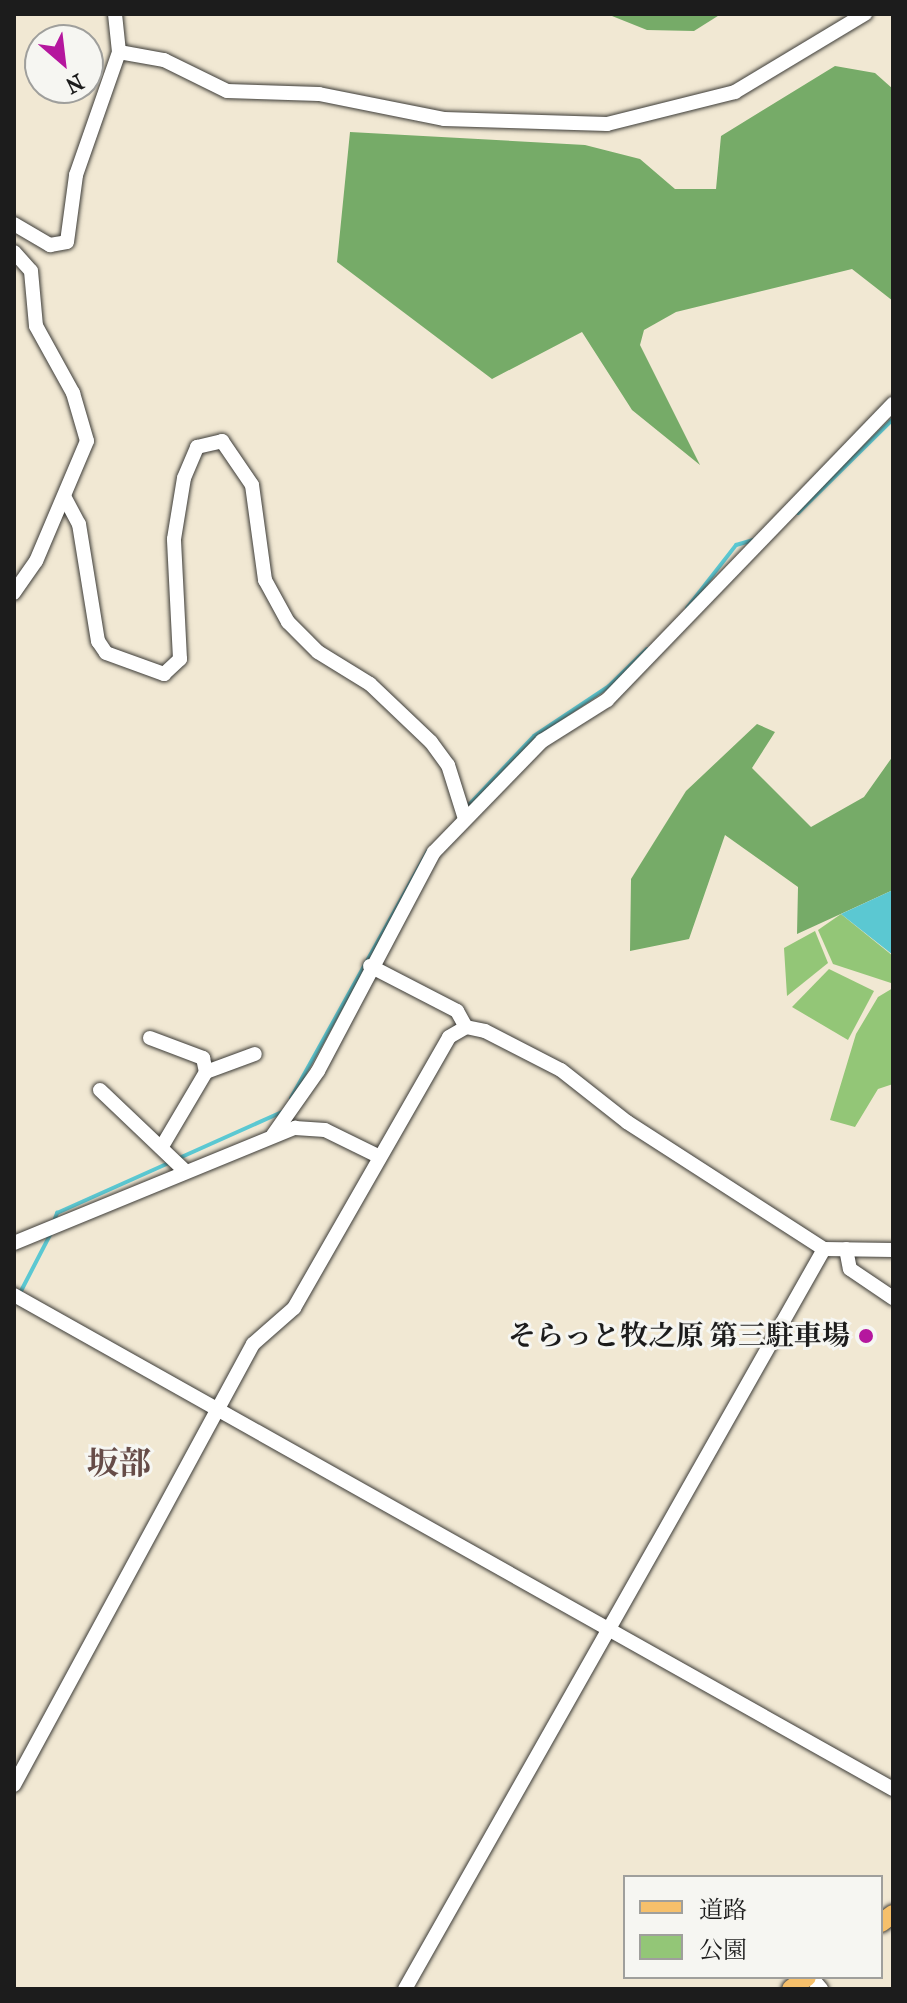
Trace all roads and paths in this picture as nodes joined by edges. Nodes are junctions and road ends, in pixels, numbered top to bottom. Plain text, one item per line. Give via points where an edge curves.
1 (115, 14) edge
2 (865, 14) edge
3 (119, 52) junction
4 (14, 224) edge
5 (14, 252) edge
6 (893, 404) edge
7 (65, 498) junction
8 (14, 593) edge
9 (463, 813) junction
10 (370, 966) junction
11 (466, 1027) junction
12 (150, 1038) dead end
13 (255, 1054) dead end
14 (206, 1072) junction
15 (100, 1090) dead end
16 (273, 1135) junction
17 (164, 1151) junction
18 (378, 1156) junction
19 (183, 1169) junction
20 (14, 1243) edge
21 (824, 1249) junction
22 (846, 1249) junction
23 (893, 1250) edge
24 (19, 1298) edge
25 (893, 1298) edge
26 (218, 1409) junction
27 (609, 1632) junction
28 (14, 1785) edge
29 (893, 1789) edge
30 (405, 1989) edge

1 - 3 street
2 - 3 street via 735,92 607,124 444,119 319,94 227,91 164,60
3 - 4 street via 76,175 67,242 50,245
5 - 7 street via 31,271 36,326 86,424
6 - 9 street via 767,528 607,700 542,741
7 - 8 street
7 - 9 street via 79,524 98,641 106,653 164,674 180,659 174,539 184,478 197,447 222,441 252,485 265,580 288,622 318,652 370,684 431,742
9 - 10 street via 434,852
10 - 11 street via 457,1011
10 - 16 street via 318,1071
11 - 18 street via 449,1037
11 - 21 street via 561,1070 627,1122
12 - 14 street via 203,1058
13 - 14 street
14 - 17 street
15 - 17 street
16 - 18 street via 325,1130
16 - 19 street
17 - 19 street
18 - 26 street via 294,1308 253,1344
19 - 20 street
21 - 22 street
21 - 27 street
22 - 23 street
22 - 25 street via 850,1269
24 - 26 street
26 - 27 street
26 - 28 street
27 - 29 street
27 - 30 street

